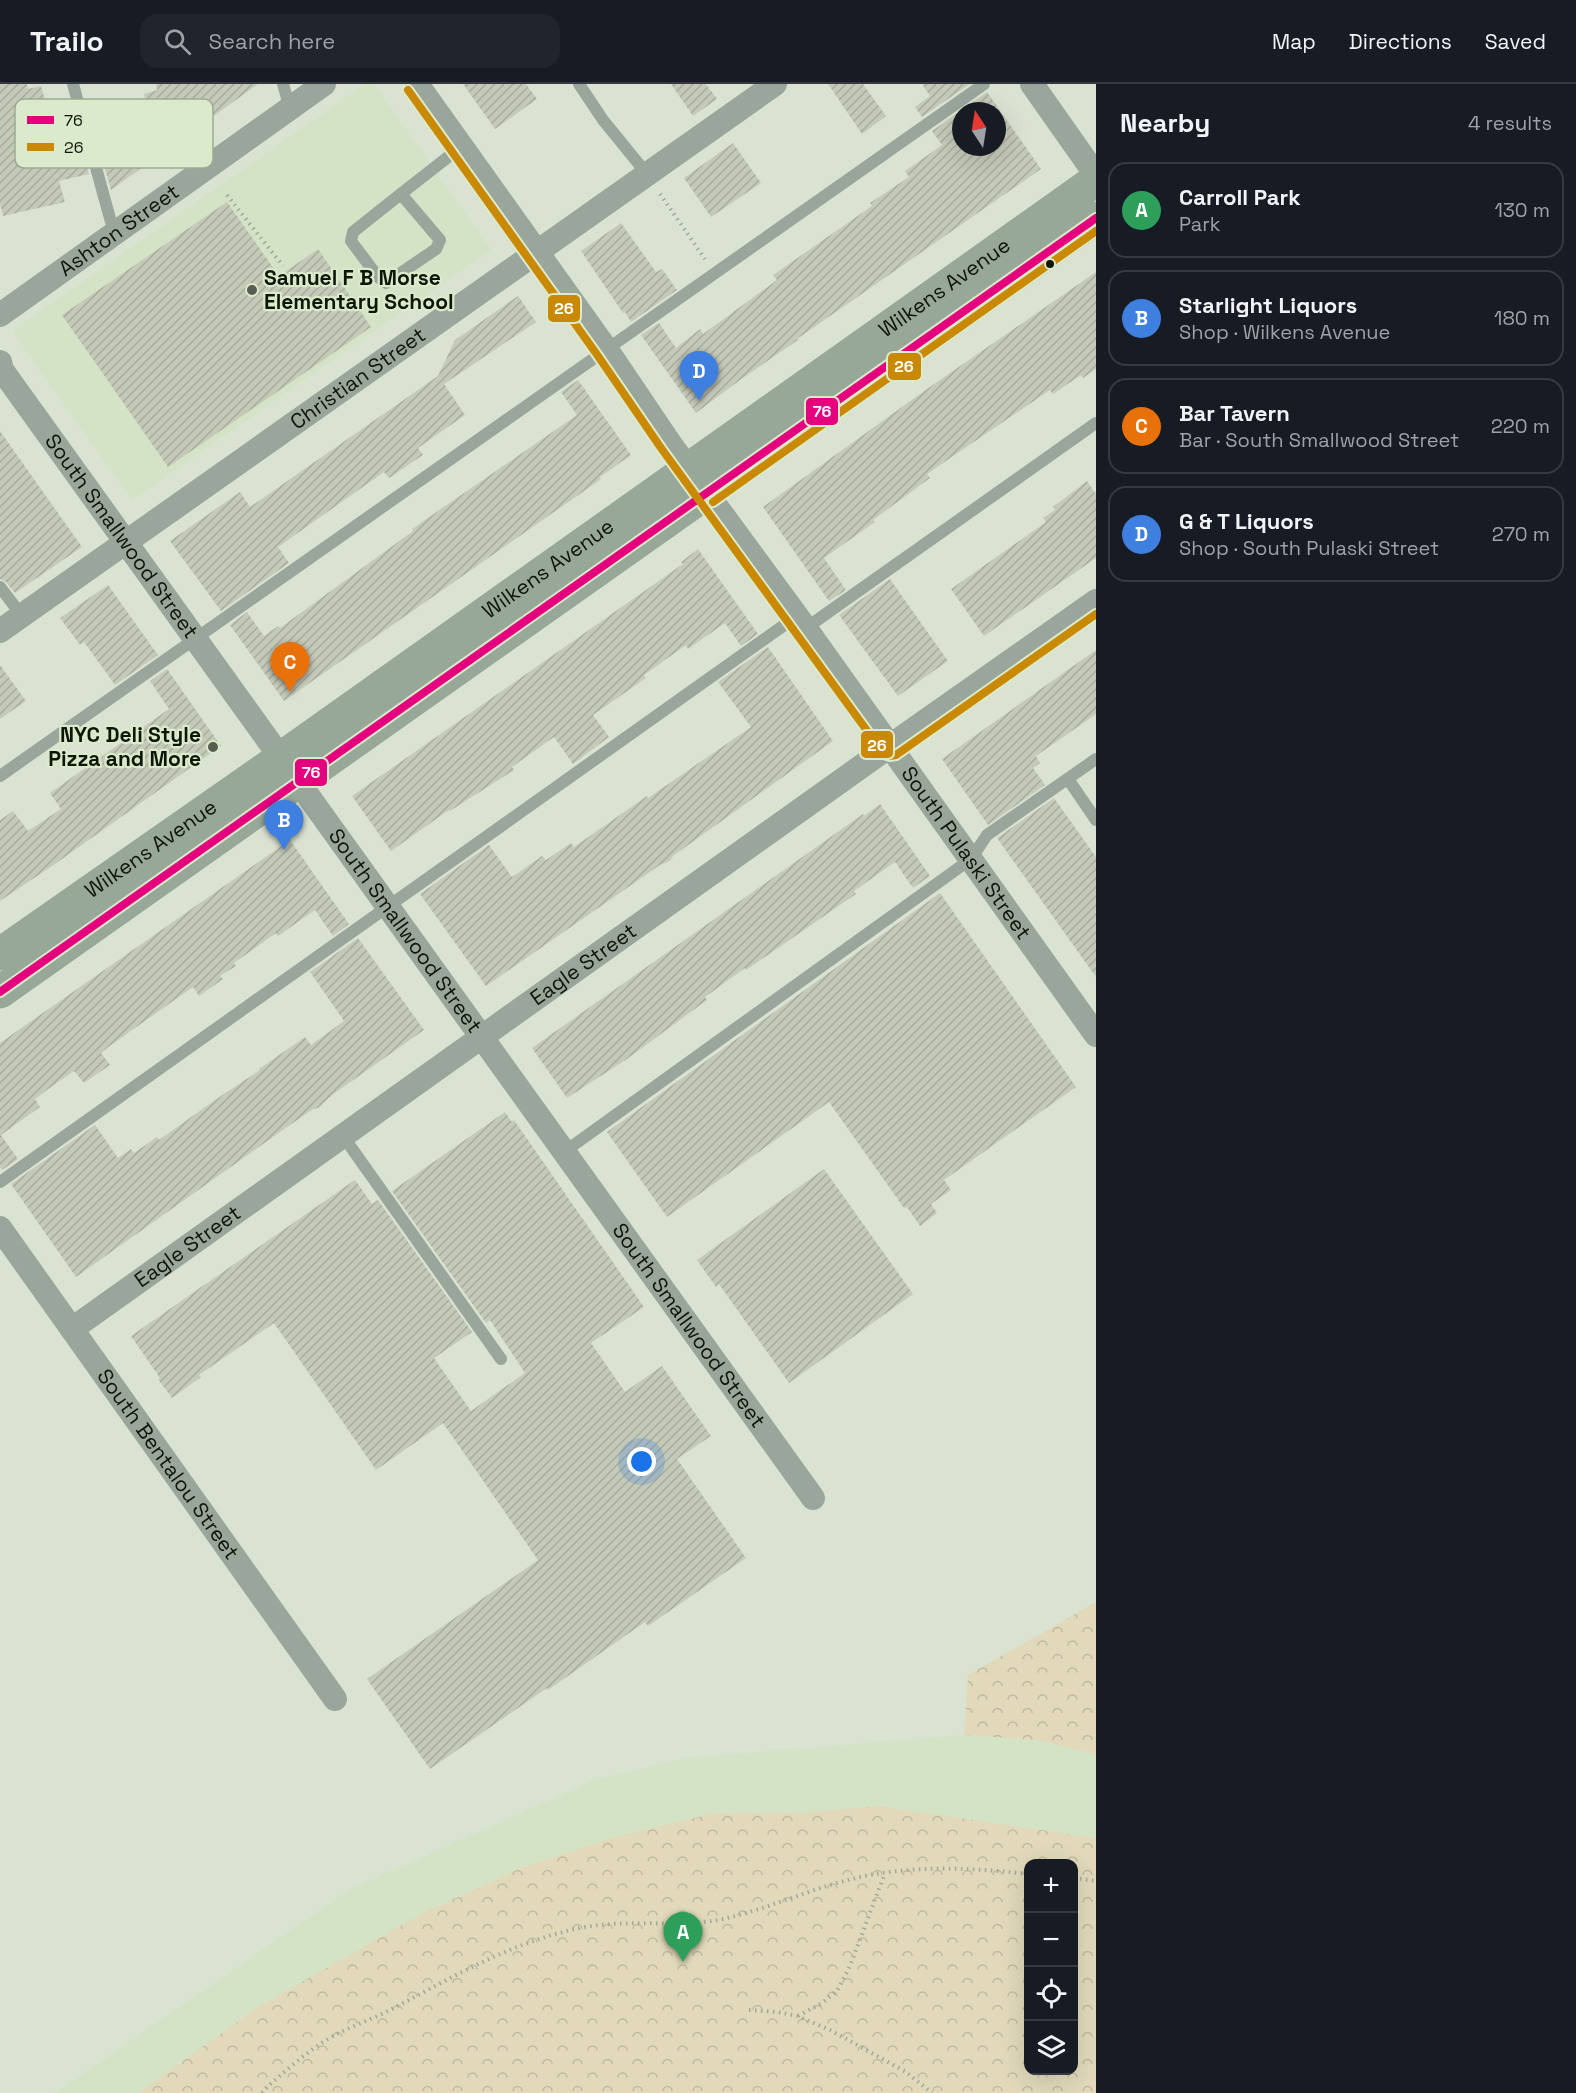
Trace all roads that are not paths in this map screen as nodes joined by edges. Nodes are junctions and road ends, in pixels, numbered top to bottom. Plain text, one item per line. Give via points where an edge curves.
1 (73, 84) edge
2 (283, 84) edge
3 (324, 84) edge
4 (417, 84) edge
5 (579, 84) edge
6 (775, 84) edge
7 (984, 84) edge
8 (1032, 84) edge
9 (77, 99) edge
10 (290, 109) junction
11 (462, 146) junction
12 (213, 163) edge
13 (96, 168) edge
14 (206, 168) edge
15 (1096, 175) edge
16 (1096, 180) edge
17 (652, 183) junction
18 (401, 194) junction
19 (1096, 218) edge
20 (114, 233) junction
21 (537, 252) junction
22 (0, 315) edge
23 (607, 350) junction
24 (0, 362) edge
25 (1096, 423) edge
26 (698, 481) junction
27 (126, 542) junction
28 (0, 587) edge
29 (1095, 604) edge
30 (22, 616) junction
31 (802, 622) junction
32 (0, 631) edge
33 (195, 639) junction
34 (890, 746) junction
35 (1096, 759) edge
36 (289, 769) junction
37 (0, 776) edge
38 (1068, 779) junction
39 (1096, 820) edge
40 (971, 859) junction
41 (388, 907) junction
42 (0, 954) edge
43 (0, 992) edge
44 (1096, 1035) edge
45 (482, 1037) junction
46 (343, 1136) junction
47 (564, 1152) junction
48 (0, 1182) edge
49 (0, 1228) edge
50 (72, 1329) junction
51 (501, 1359) dead end
52 (813, 1498) dead end
53 (335, 1699) dead end

1 - 9 lane
2 - 10 lane
3 - 10 street, Ashton Street
4 - 11 street, South Pulaski Street
5 - 17 lane
6 - 17 street, Christian Street
7 - 23 lane
8 - 15 street
10 - 12 street, Ashton Street
11 - 18 lane
11 - 21 street, South Pulaski Street
13 - 20 lane
14 - 20 street, Ashton Street
16 - 26 main road, Wilkens Avenue
17 - 21 street, Christian Street
18 - 18 lane via 353,232 351,241 386,282 436,249 440,240
19 - 26 main road, Wilkens Avenue
20 - 22 street, Ashton Street
21 - 23 street, South Pulaski Street
21 - 27 street, Christian Street
23 - 26 street, South Pulaski Street
23 - 33 lane
24 - 27 street, South Smallwood Street
25 - 31 lane
26 - 31 street, South Pulaski Street
26 - 36 main road, Wilkens Avenue
27 - 30 street, Christian Street
27 - 33 street, South Smallwood Street
28 - 30 lane
29 - 34 street, Eagle Street
30 - 32 street, Christian Street
31 - 34 street, South Pulaski Street
31 - 41 lane
33 - 36 street, South Smallwood Street
33 - 37 lane
34 - 40 street, South Pulaski Street
34 - 45 street, Eagle Street
35 - 38 lane
36 - 41 street, South Smallwood Street
36 - 42 main road, Wilkens Avenue
36 - 43 main road, Wilkens Avenue
38 - 39 lane
38 - 40 lane via 987,835
40 - 44 street, South Pulaski Street
40 - 47 lane
41 - 45 street, South Smallwood Street
41 - 48 lane
45 - 46 street, Eagle Street
45 - 47 street, South Smallwood Street
46 - 50 street, Eagle Street
46 - 51 lane
47 - 52 street, South Smallwood Street
49 - 50 street, South Bentalou Street
50 - 53 street, South Bentalou Street

